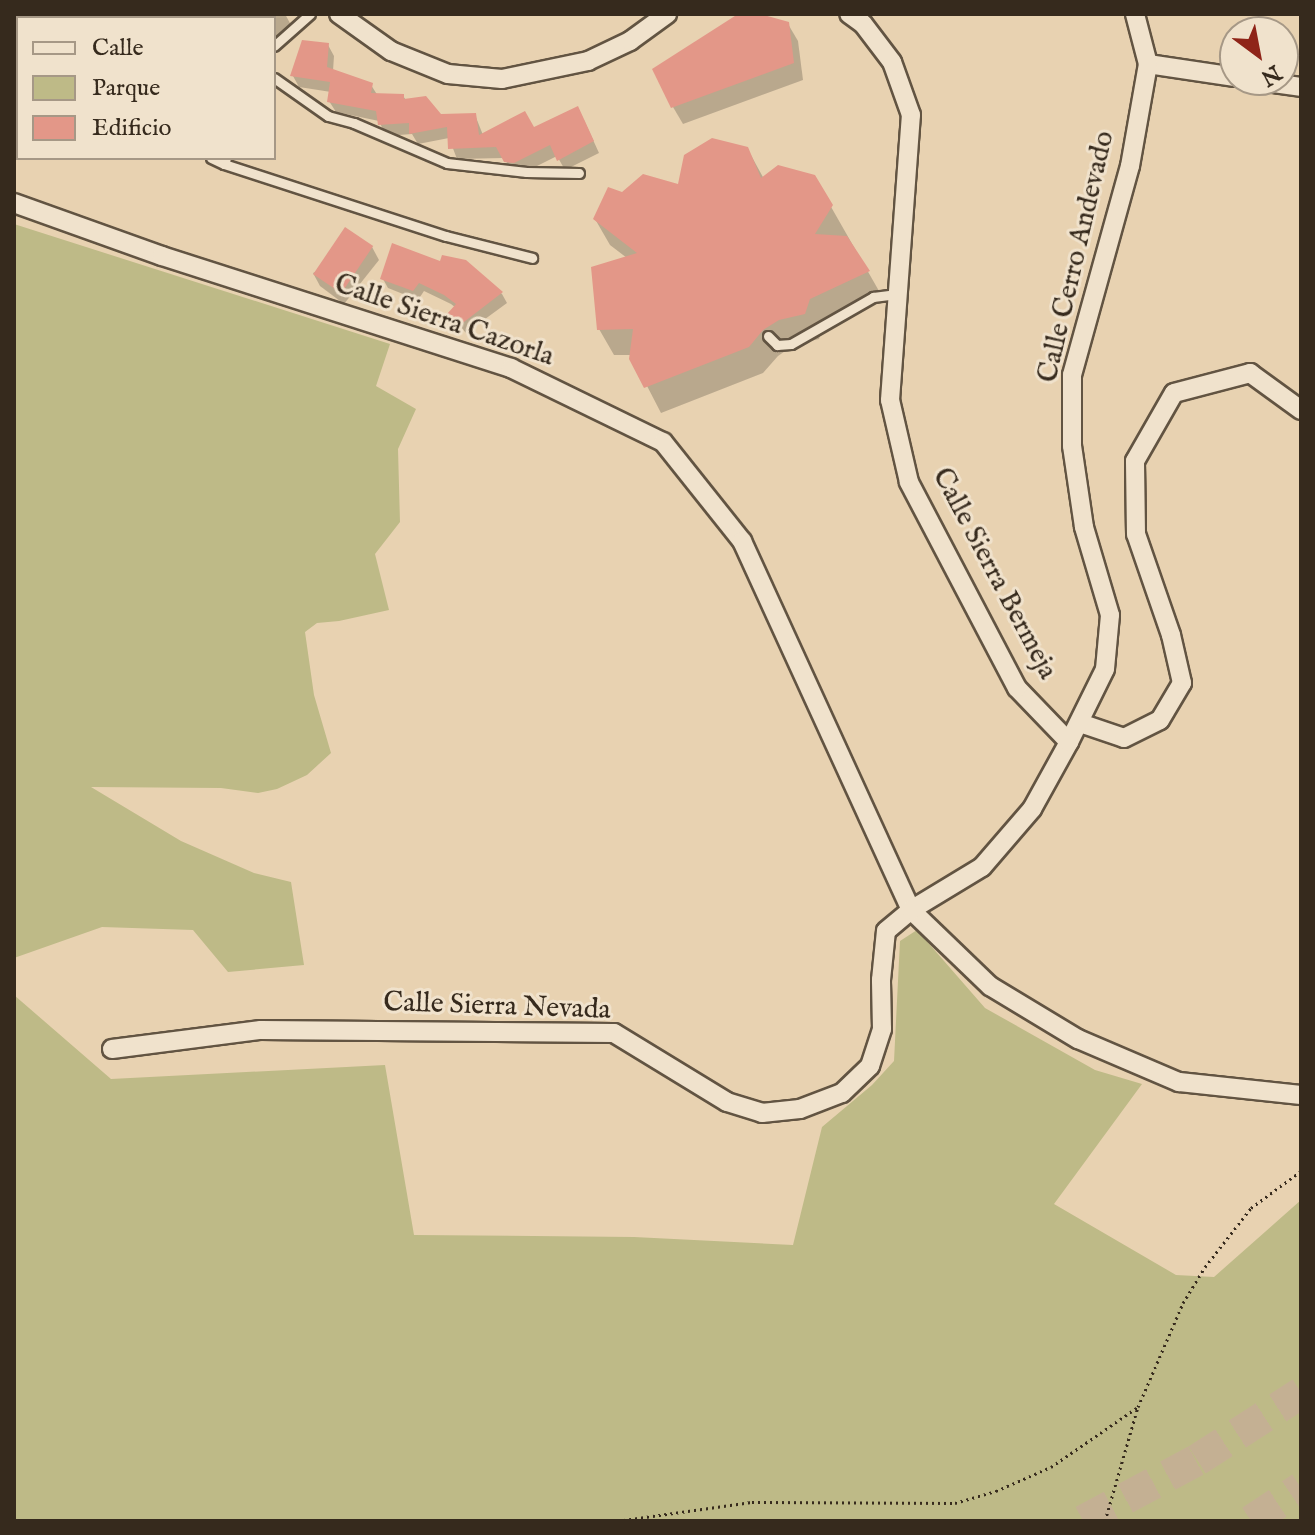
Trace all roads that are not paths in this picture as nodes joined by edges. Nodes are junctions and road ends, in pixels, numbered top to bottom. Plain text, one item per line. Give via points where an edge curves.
1 (310, 14) edge
2 (339, 14) edge
3 (667, 14) edge
4 (849, 14) edge
5 (1135, 14) edge
6 (276, 44) edge
7 (1148, 64) junction
8 (1219, 75) edge
9 (276, 79) edge
10 (225, 161) edge
11 (579, 173) dead end
12 (14, 203) edge
13 (532, 258) dead end
14 (899, 294) junction
15 (768, 336) dead end
16 (1301, 410) edge
17 (1080, 723) junction
18 (1069, 742) junction
19 (911, 910) junction
20 (112, 1049) dead end
21 (1301, 1095) edge

1 - 6 lane
2 - 3 street via 391,51 448,74 502,79 588,61 630,41
4 - 14 street, Calle Sierra Bermeja via 892,62 911,115
5 - 7 street, Calle Cerro Andevado
7 - 8 street
7 - 17 street, Calle Cerro Andevado via 1130,166 1072,375 1072,446 1082,514 1110,615 1105,669
9 - 11 lane via 328,116 447,163
10 - 13 lane via 446,236
12 - 19 street, Calle Sierra Cazorla via 511,368 663,442 742,541
14 - 15 lane via 873,297 791,344 777,345
14 - 18 street, Calle Sierra Bermeja via 890,400 909,482 1017,688
16 - 17 street via 1250,373 1174,393 1135,461 1136,534 1182,683 1160,720 1124,738
17 - 18 street, Calle Cerro Andevado
18 - 19 street via 1032,809 982,867
19 - 20 street, Calle Sierra Nevada via 886,931 882,1029 870,1066 842,1093 800,1109 762,1113 727,1102 614,1033 261,1030
19 - 21 street via 990,986 1078,1039 1179,1082

